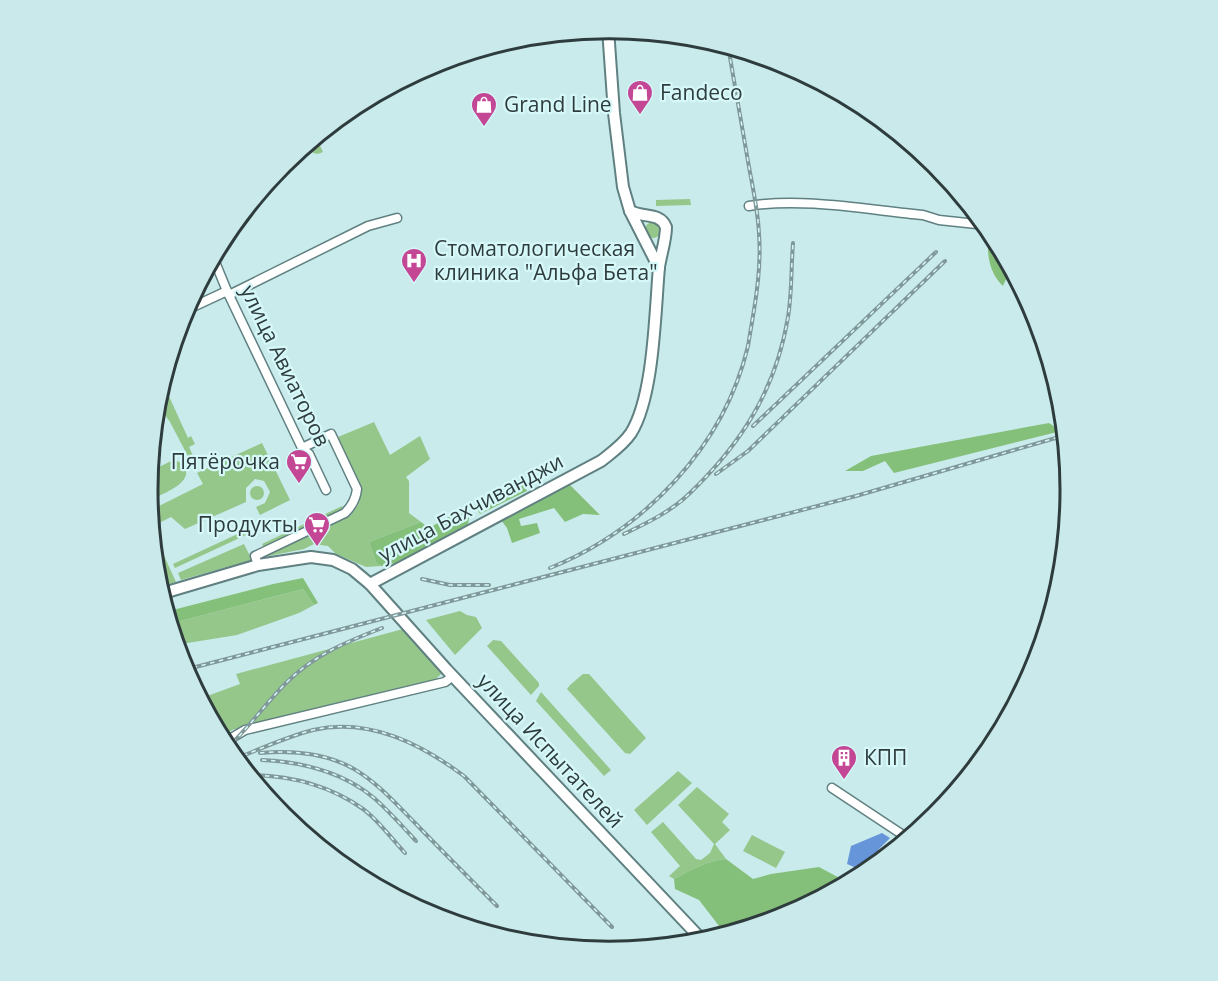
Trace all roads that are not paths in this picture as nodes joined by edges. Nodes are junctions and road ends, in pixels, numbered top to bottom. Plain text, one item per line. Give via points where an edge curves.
1 (609, 39) edge
2 (749, 206) dead end
3 (630, 211) junction
4 (646, 217) junction
5 (397, 218) dead end
6 (972, 224) edge
7 (642, 233) junction
8 (664, 237) junction
9 (217, 266) edge
10 (659, 268) junction
11 (228, 293) junction
12 (198, 305) edge
13 (302, 448) junction
14 (326, 490) dead end
15 (258, 565) junction
16 (370, 584) junction
17 (169, 591) edge
18 (453, 676) junction
19 (232, 737) edge
20 (832, 788) dead end
21 (902, 834) edge
22 (696, 933) edge

1 - 3 main road, улица Бахчиванджи via 619,163
2 - 6 street via 814,204
3 - 4 main road
3 - 7 main road, улица Бахчиванджи
4 - 7 main road
4 - 8 main road via 658,217 665,222
5 - 11 street via 368,226
7 - 8 main road via 653,242
7 - 10 main road, улица Бахчиванджи
8 - 10 main road, улица Бахчиванджи
9 - 11 street, улица Авиаторов
10 - 16 main road, улица Бахчиванджи via 643,400 630,434 617,449
11 - 12 street
11 - 13 street, улица Авиаторов
13 - 14 street, улица Авиаторов via 309,454
13 - 15 street via 331,434 357,489 356,497 345,513 255,556
15 - 16 main road, улица Бахчиванджи via 320,557 343,564
15 - 17 main road, улица Бахчиванджи
16 - 18 main road, улица Испытателей
18 - 19 street via 445,682 245,730
18 - 22 main road, улица Испытателей
20 - 21 street

